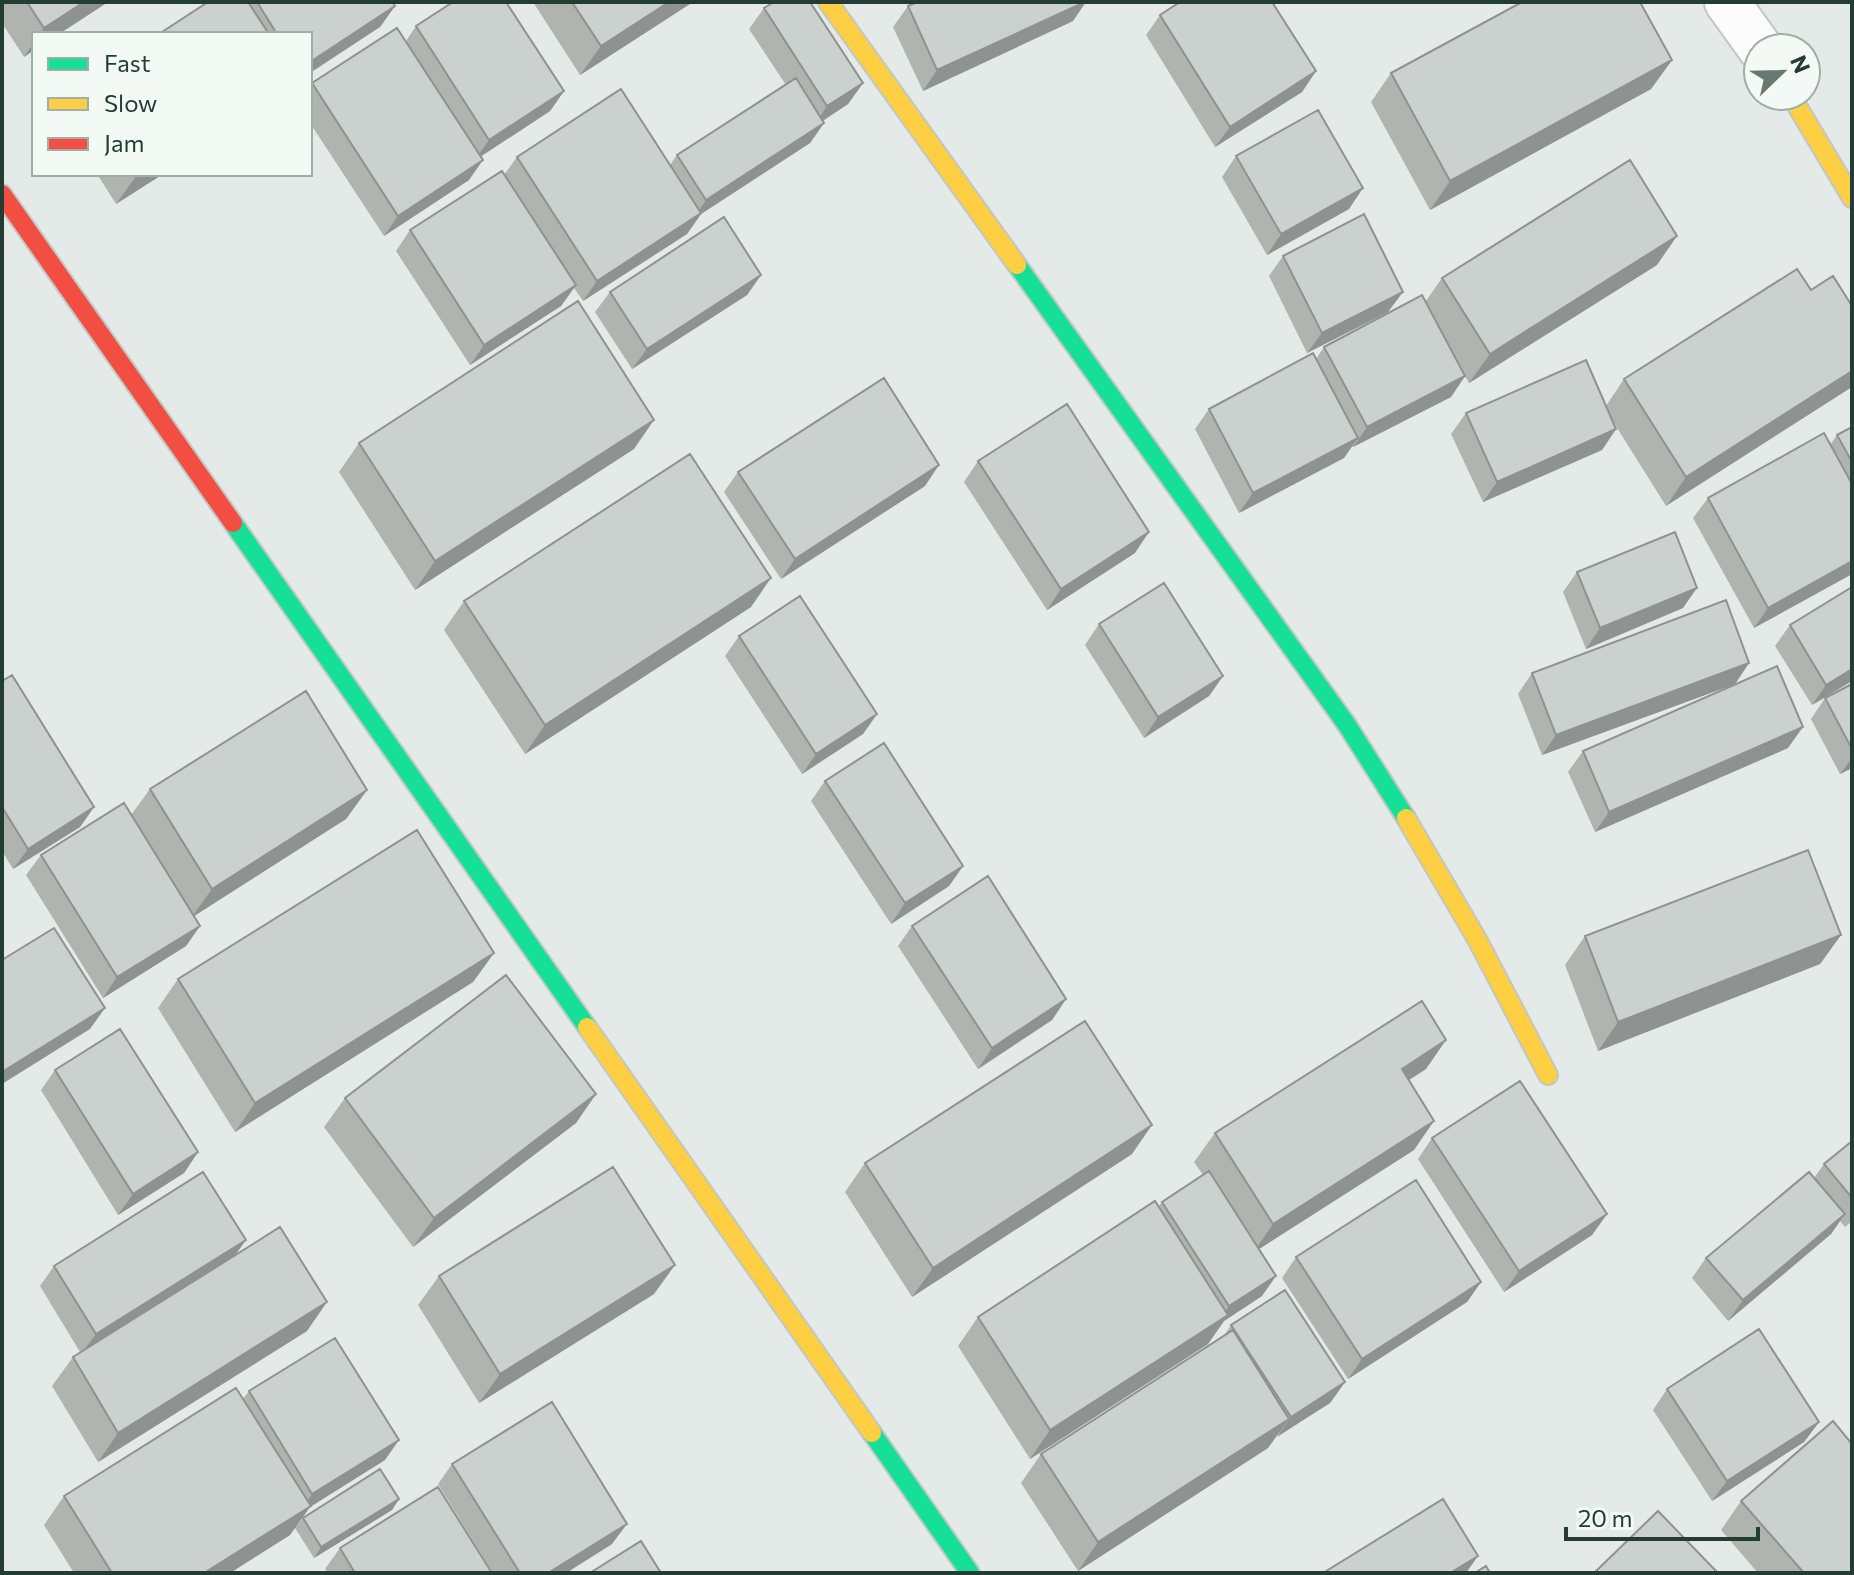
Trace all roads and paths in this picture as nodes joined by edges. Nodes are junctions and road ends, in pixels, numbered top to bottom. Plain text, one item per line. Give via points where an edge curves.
1 (828, 2) edge
2 (1727, 2) edge
3 (1749, 32) edge
4 (1801, 112) edge
5 (2, 194) edge
6 (1852, 198) edge
7 (1548, 1075) dead end
8 (970, 1573) edge

1 - 7 street via 1347,725 1494,968
2 - 3 street
4 - 6 street
5 - 8 street

